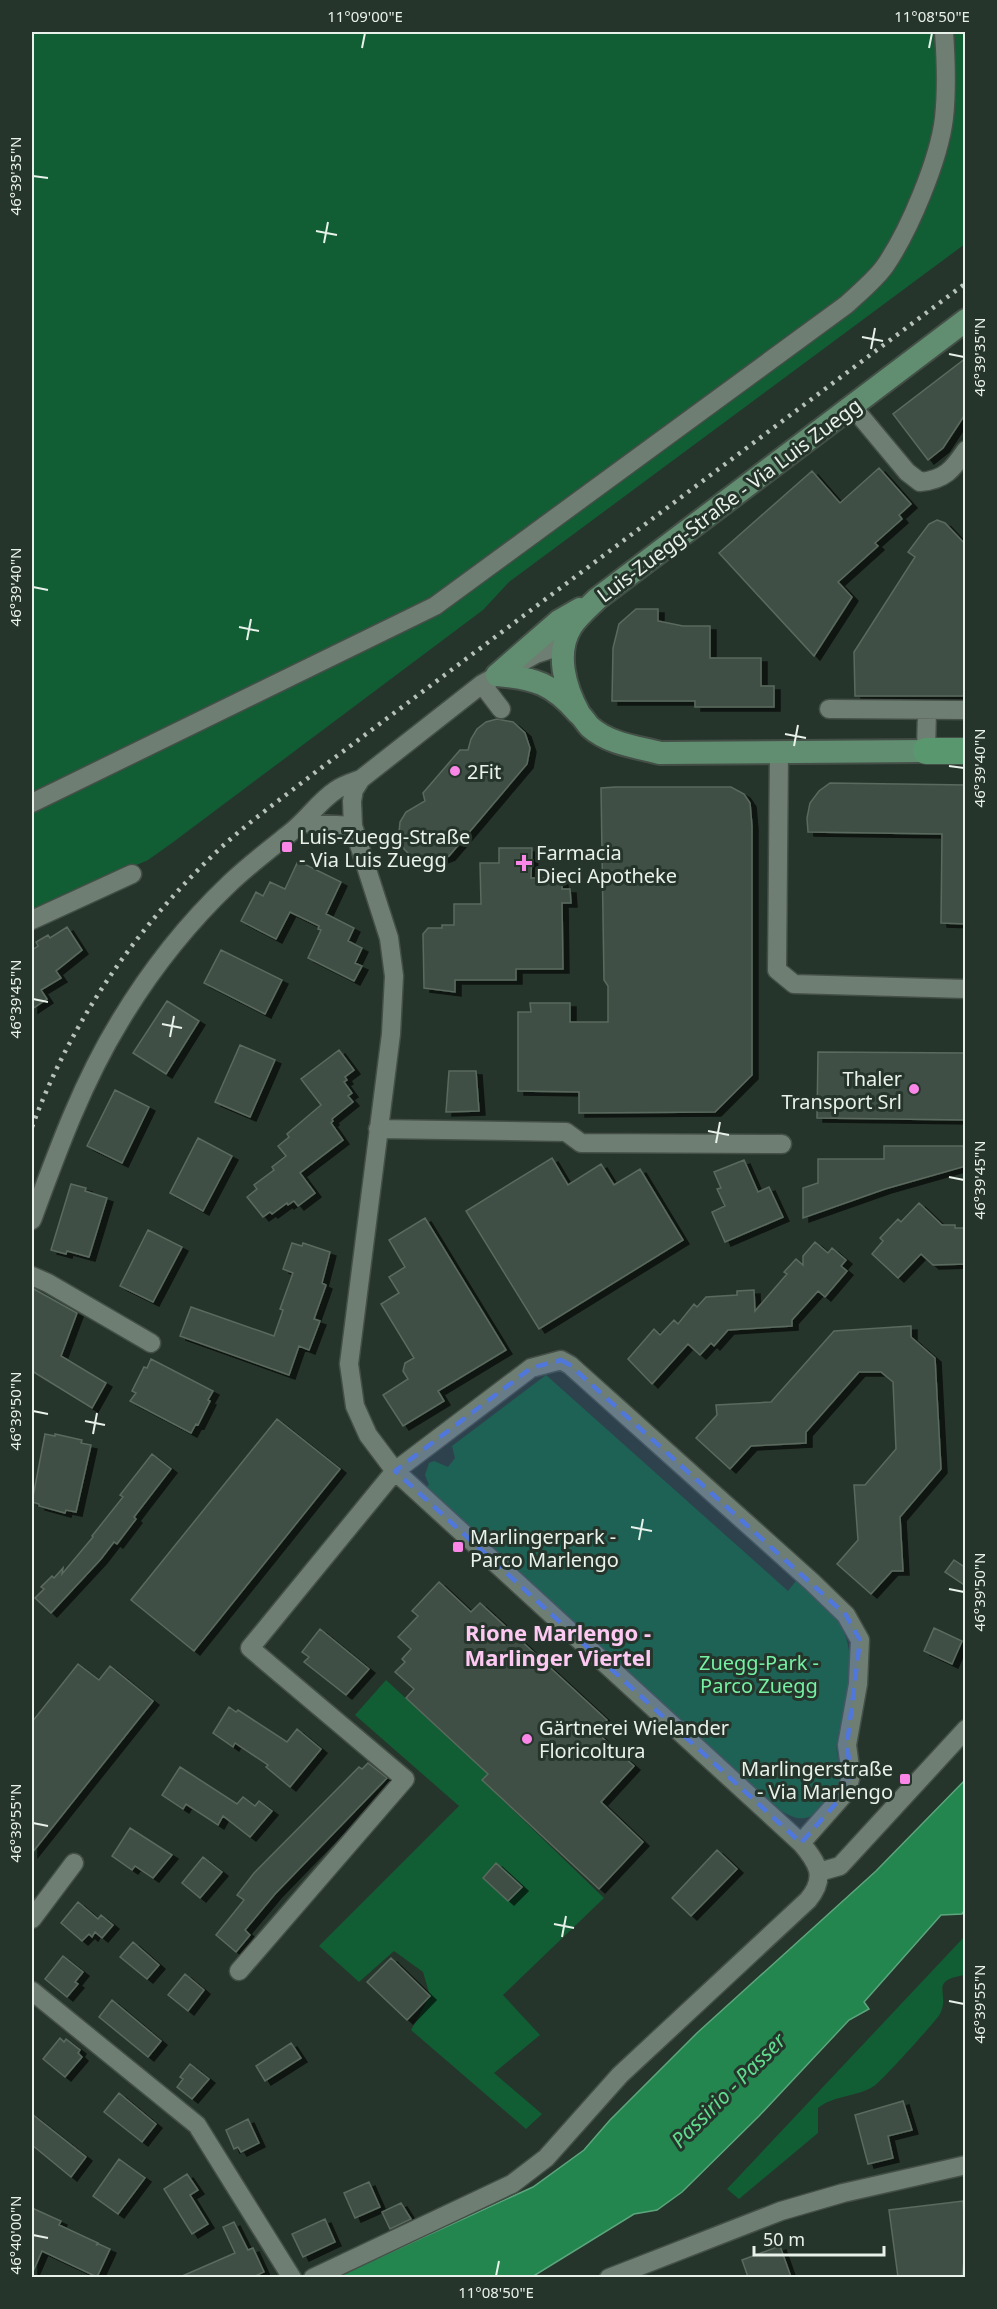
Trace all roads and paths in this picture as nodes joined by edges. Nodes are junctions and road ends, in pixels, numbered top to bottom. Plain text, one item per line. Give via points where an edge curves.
1 (944, 32) edge
2 (966, 320) edge
3 (852, 406) junction
4 (966, 450) edge
5 (597, 599) junction
6 (564, 645) junction
7 (489, 680) junction
8 (501, 709) dead end
9 (829, 709) dead end
10 (927, 710) junction
11 (966, 710) edge
12 (579, 713) junction
13 (926, 751) junction
14 (966, 751) edge
15 (779, 752) junction
16 (361, 779) junction
17 (32, 802) edge
18 (303, 823) junction
19 (353, 826) junction
20 (132, 874) dead end
21 (32, 920) edge
22 (966, 989) edge
23 (378, 1129) junction
24 (783, 1144) dead end
25 (32, 1220) edge
26 (32, 1276) edge
27 (151, 1343) dead end
28 (394, 1471) junction
29 (966, 1729) edge
30 (801, 1843) junction
31 (74, 1863) dead end
32 (819, 1872) junction
33 (32, 1919) edge
34 (239, 1971) dead end
35 (32, 1991) edge
36 (966, 2165) edge
37 (292, 2277) edge
38 (313, 2277) edge
39 (609, 2277) edge

1 - 17 street via 944,119 928,179 884,267 846,305 435,606
2 - 3 main road, Luis-Zuegg-Straße - Via Luis Zuegg
3 - 4 street via 907,472 920,482 934,481 952,470
3 - 5 main road, Luis-Zuegg-Straße - Via Luis Zuegg
5 - 6 main road, Luis-Zuegg-Straße - Via Luis Zuegg via 571,628
5 - 7 main road via 559,621
6 - 7 street via 536,654
6 - 12 main road via 566,688
7 - 8 street
7 - 12 main road via 533,680 549,686
7 - 16 street
9 - 10 street
10 - 11 street
10 - 13 street
12 - 15 main road via 601,735 660,753
13 - 14 highway
13 - 15 main road
15 - 22 street via 777,970 794,984
16 - 18 street via 338,788
16 - 19 street via 352,801
18 - 19 street
18 - 25 street via 230,883 150,975 119,1022 84,1088
19 - 23 street via 389,938 394,976 391,1034
20 - 21 street
23 - 24 street via 566,1132 582,1143
23 - 28 street via 349,1364 355,1406 370,1441
26 - 27 street
28 - 30 street
28 - 30 street via 531,1368 561,1360 812,1582 846,1615 860,1640 858,1684 847,1745 851,1775 847,1791
28 - 34 street via 250,1648 405,1779
29 - 32 street via 840,1866
30 - 32 street
31 - 33 street
32 - 38 street via 815,1892 808,1900 620,2075 546,2158 512,2184
35 - 37 street via 197,2125
36 - 39 street via 781,2211

